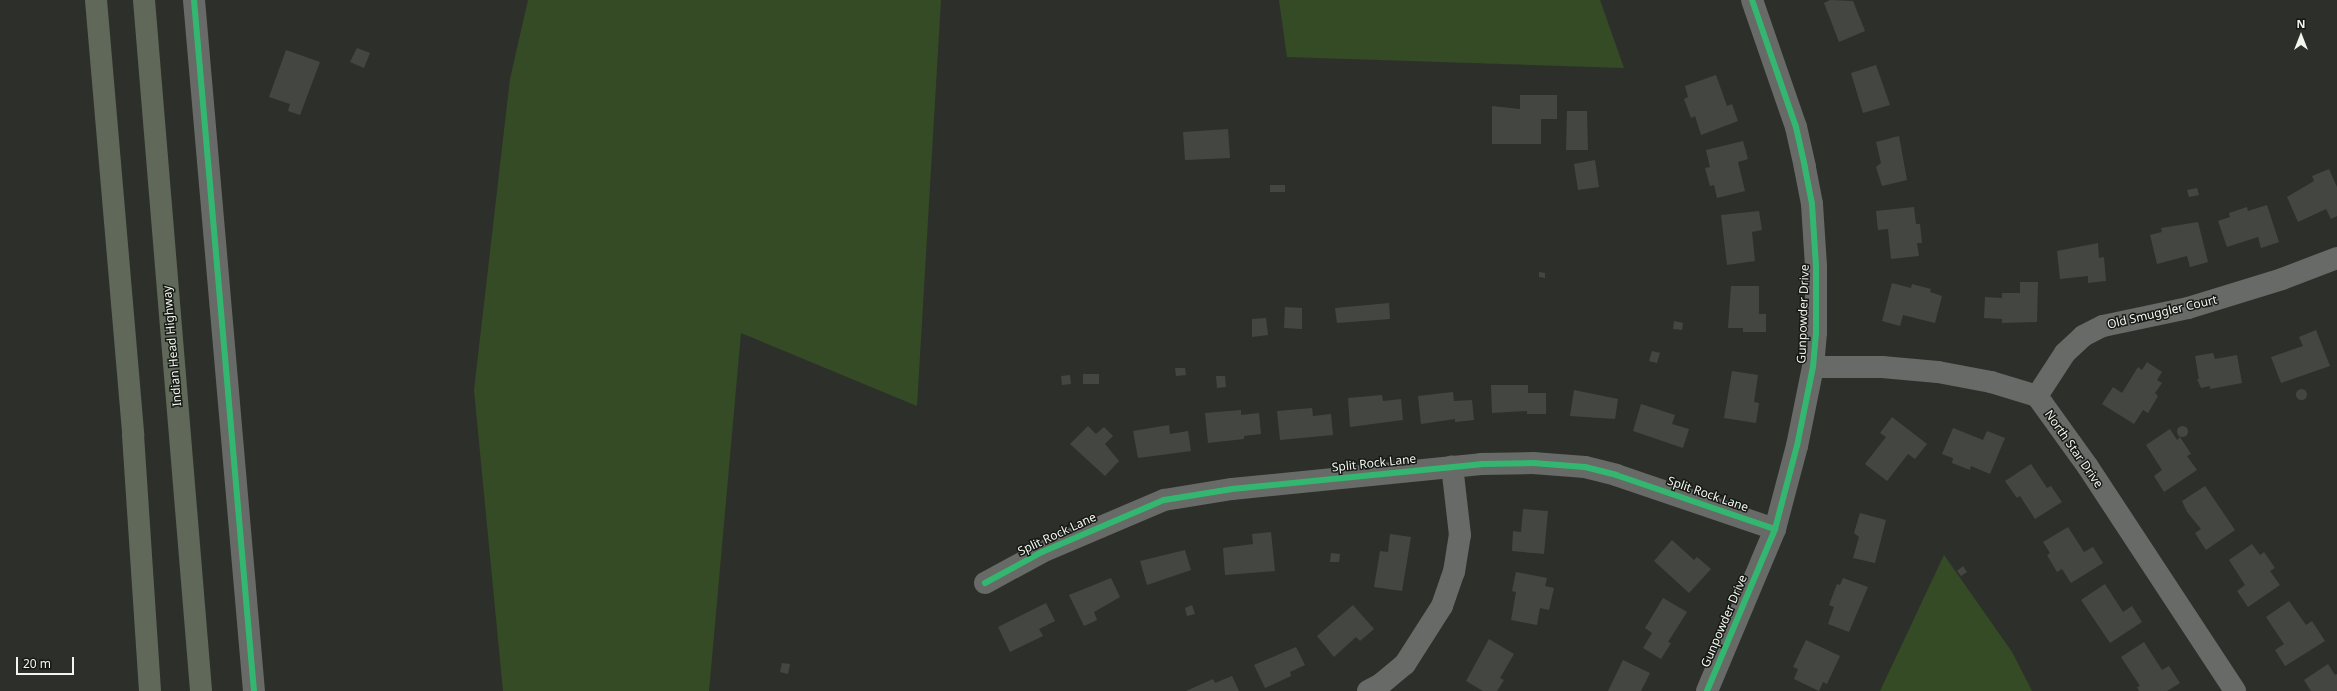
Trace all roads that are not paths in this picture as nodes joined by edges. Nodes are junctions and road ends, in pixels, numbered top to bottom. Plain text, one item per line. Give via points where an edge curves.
1 (96, 0) edge
2 (144, 0) edge
3 (194, 0) edge
4 (1752, 0) edge
5 (2337, 258) edge
6 (1813, 367) junction
7 (2037, 396) junction
8 (1452, 466) junction
9 (1775, 529) junction
10 (985, 582) dead end
11 (150, 691) edge
12 (201, 691) edge
13 (254, 691) edge
14 (1368, 691) edge
15 (1707, 691) edge
16 (2235, 691) edge

1 - 11 highway via 133,428
2 - 12 highway, Indian Head Highway
3 - 13 street
4 - 6 street, Gunpowder Drive via 1796,128 1812,204 1816,266
5 - 7 street, Old Smuggler Court via 2282,279 2195,306 2103,326 2084,336 2065,353
6 - 7 street via 1882,367 1938,372 1991,382
6 - 9 street, Gunpowder Drive via 1797,446
7 - 16 street, North Star Drive via 2088,468
8 - 9 street, Split Rock Lane via 1533,463 1585,468 1631,480
8 - 10 street, Split Rock Lane via 1232,489 1164,500 1042,552
8 - 14 street via 1460,535 1454,572 1442,606 1404,664 1381,684
9 - 15 street, Gunpowder Drive

